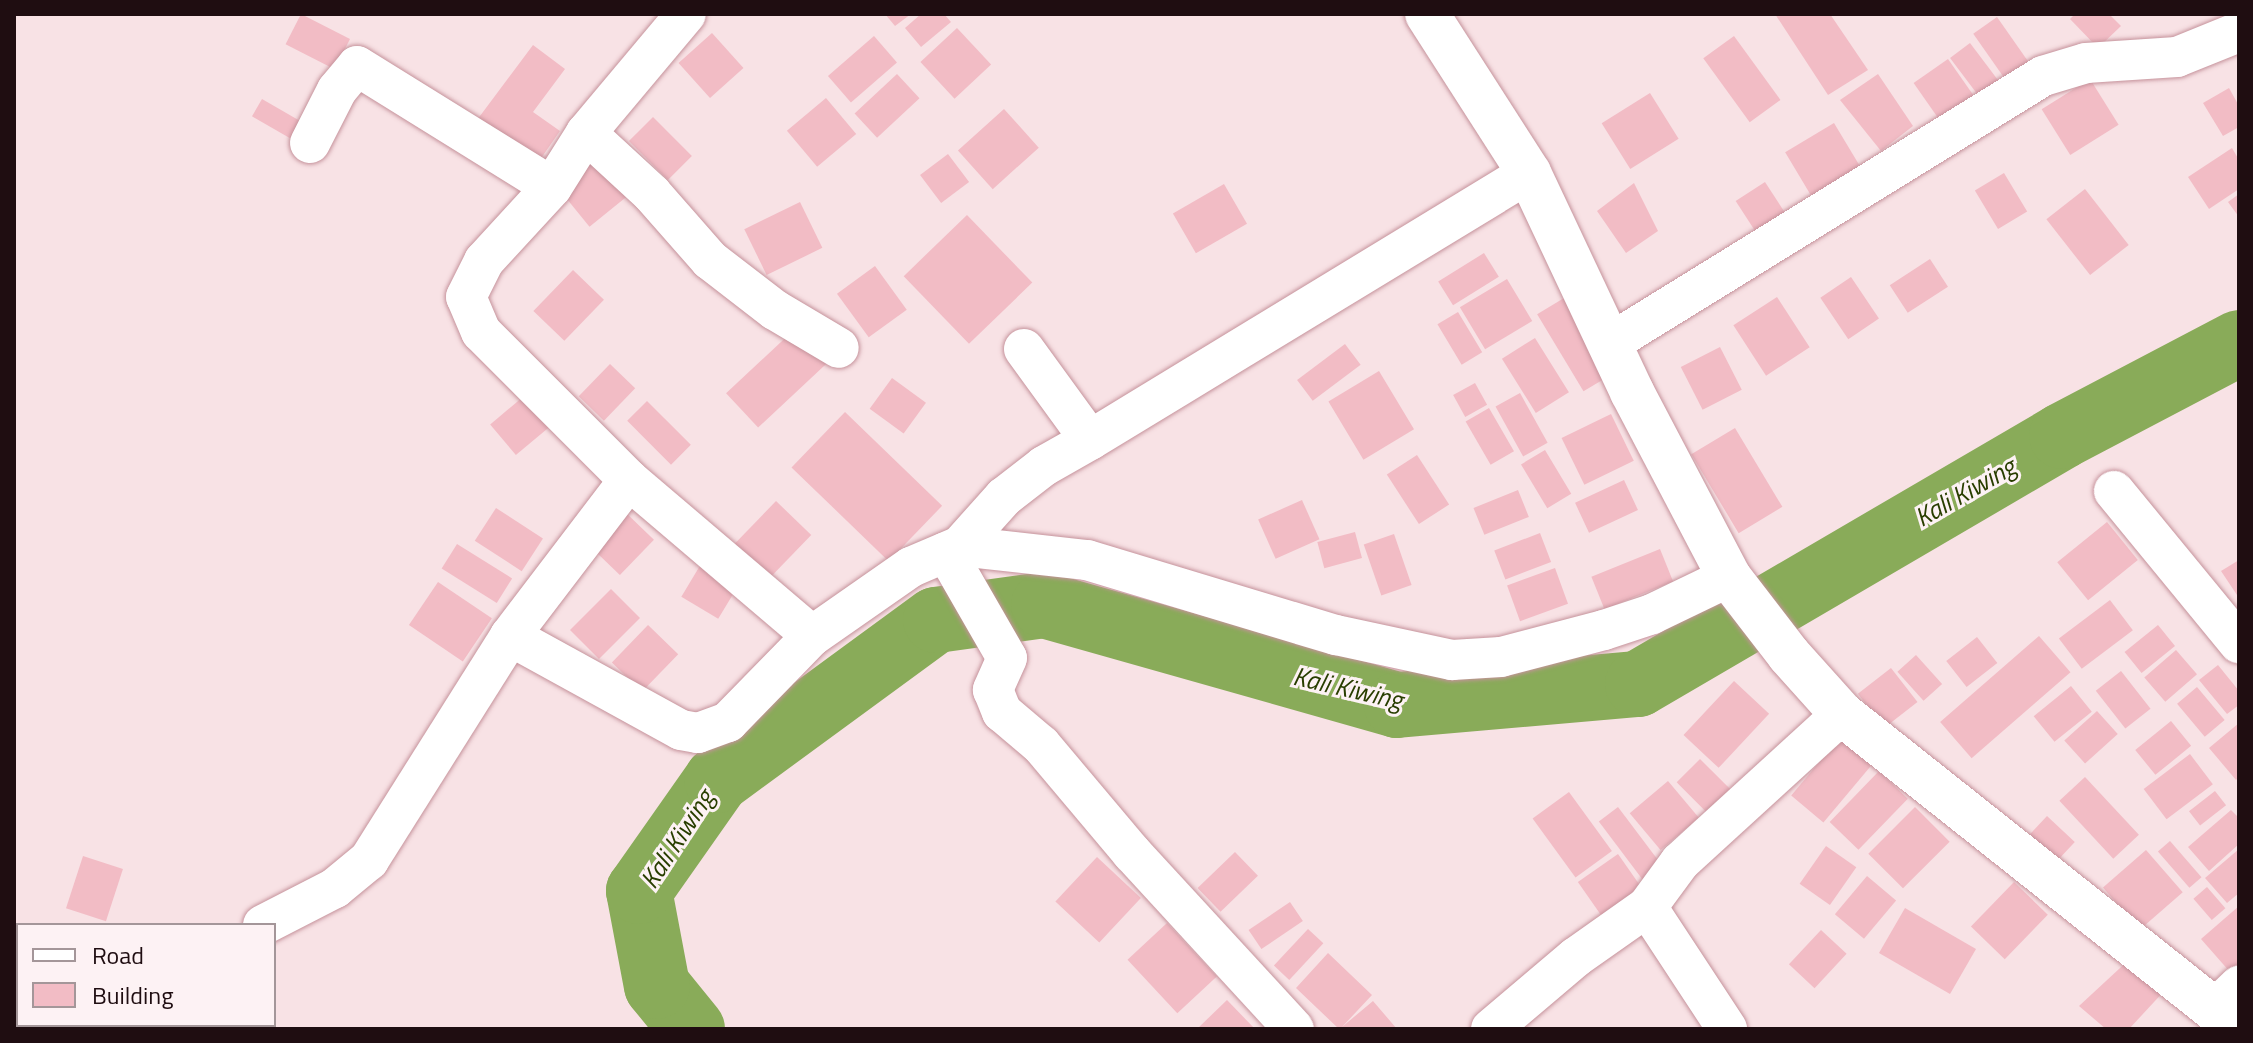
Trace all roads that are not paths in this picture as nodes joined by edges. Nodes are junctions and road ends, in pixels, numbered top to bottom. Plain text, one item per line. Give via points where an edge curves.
1 (686, 14) edge
2 (1427, 14) edge
3 (2239, 32) edge
4 (586, 133) junction
5 (310, 143) dead end
6 (1529, 173) junction
7 (552, 187) junction
8 (1612, 342) junction
9 (839, 348) dead end
10 (1024, 349) dead end
11 (1090, 440) junction
12 (629, 480) junction
13 (2114, 491) dead end
14 (955, 556) junction
15 (1732, 581) junction
16 (510, 636) junction
17 (812, 636) junction
18 (2239, 643) edge
19 (1842, 714) junction
20 (1647, 907) junction
21 (267, 923) edge
22 (2231, 1008) edge
23 (1294, 1029) edge
24 (1491, 1029) edge
25 (1727, 1029) edge

1 - 4 street
2 - 6 street
3 - 8 street via 2177,57 2086,63 2043,76
4 - 7 street
4 - 9 street via 652,194 710,260 775,310
5 - 7 street via 337,90 357,66
6 - 8 street
6 - 11 street
7 - 12 street via 470,280 470,312 481,332
8 - 15 street
10 - 11 street
11 - 14 street via 1014,489
12 - 16 street
12 - 17 street
13 - 18 street
14 - 15 street via 1087,560 1336,635 1452,660 1501,657 1604,630
14 - 17 street via 911,567
14 - 23 street via 1007,658 993,690 1002,712 1041,745
15 - 19 street
16 - 17 street via 681,730 698,733 728,722
16 - 21 street via 369,860 335,888
19 - 20 street via 1680,862
19 - 22 street
20 - 24 street via 1576,957
20 - 25 street

